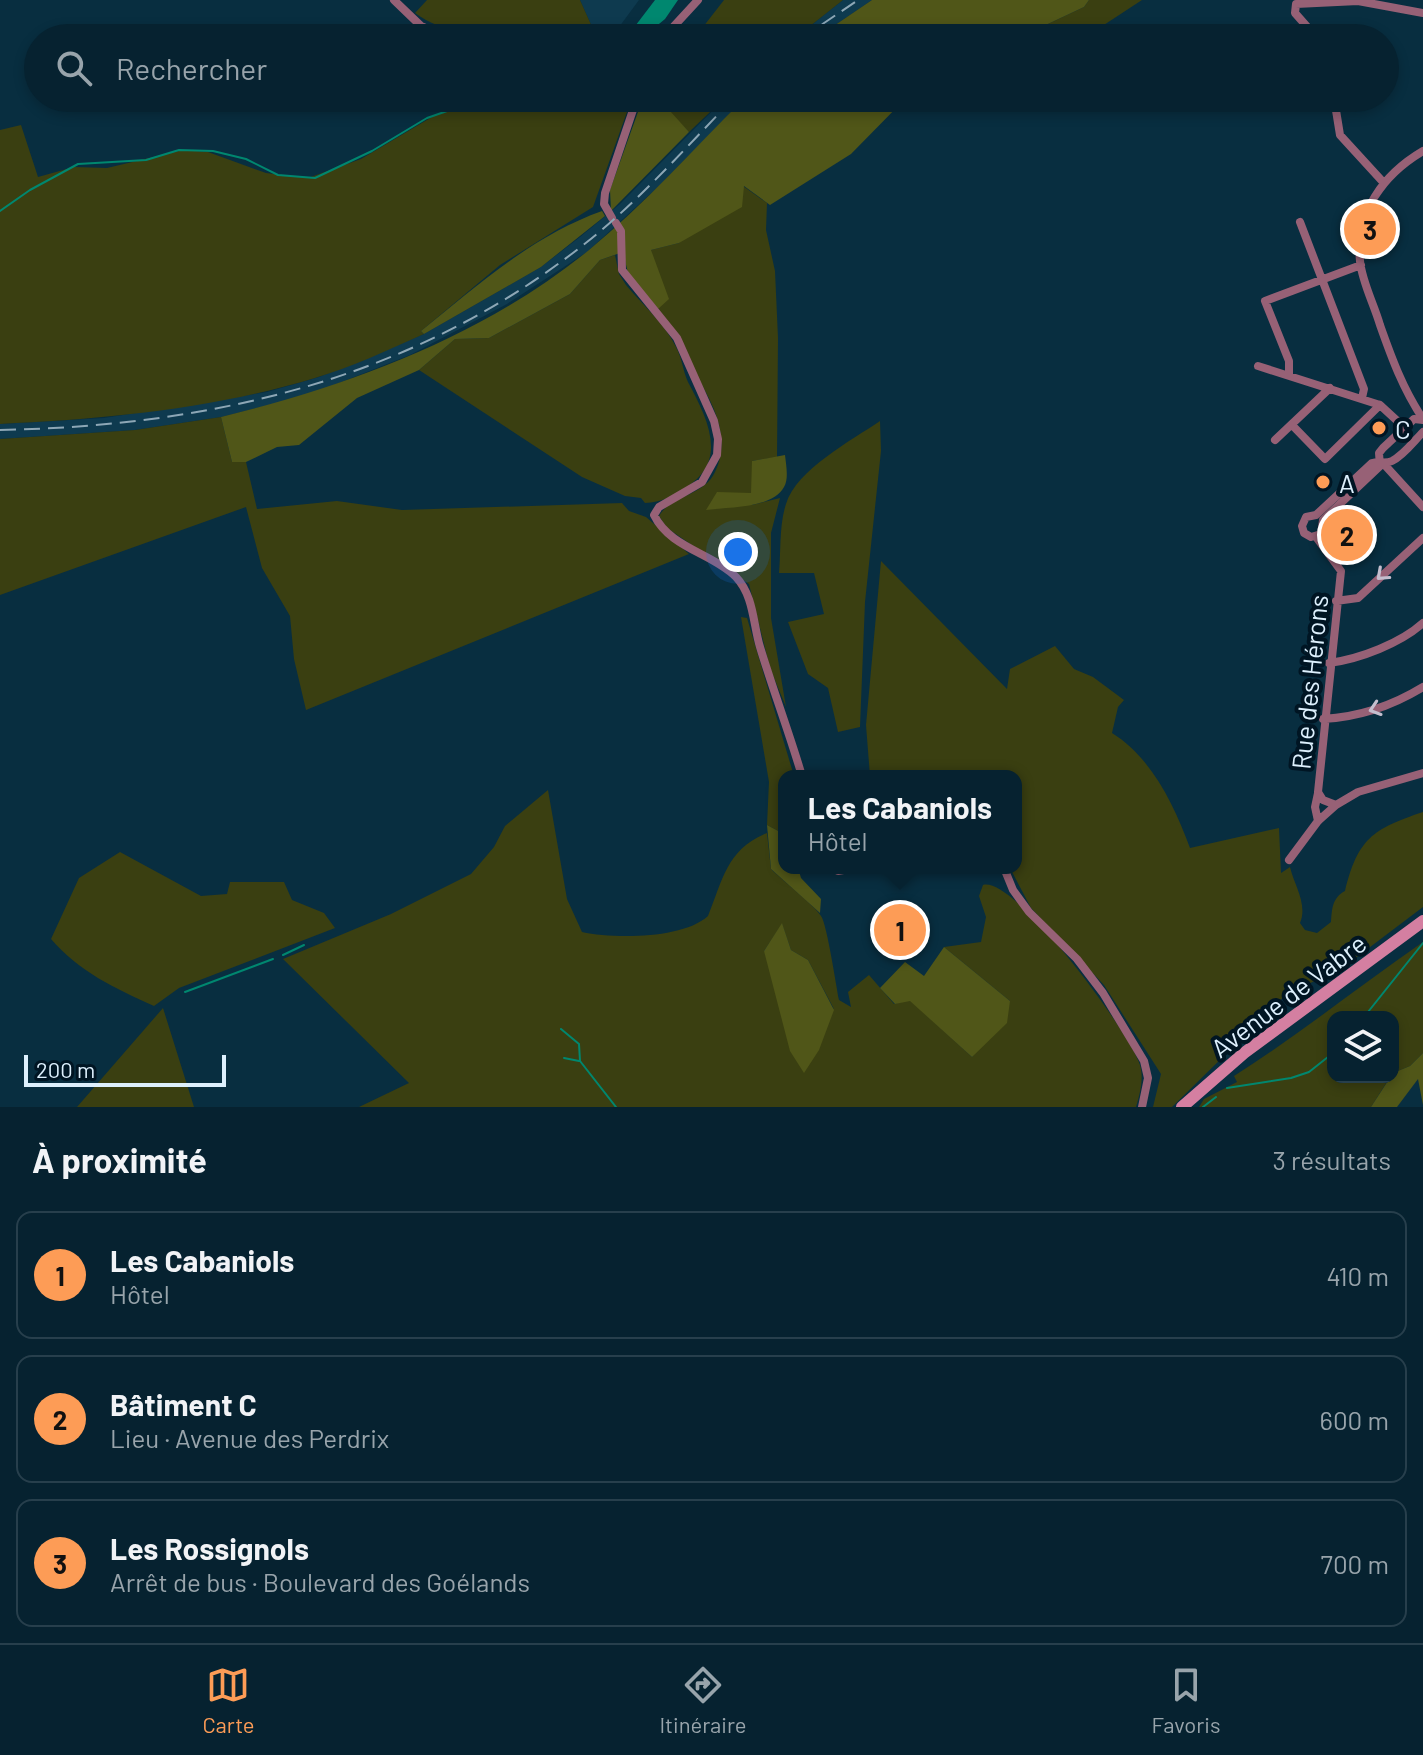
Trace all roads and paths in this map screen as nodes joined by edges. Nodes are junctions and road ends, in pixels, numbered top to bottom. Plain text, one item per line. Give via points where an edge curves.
1 (394, 0) edge
2 (698, 0) edge
3 (1423, 13) edge
4 (419, 24) edge
5 (676, 24) edge
6 (1305, 24) edge
7 (632, 112) edge
8 (1337, 112) edge
9 (1423, 151) edge
10 (1383, 182) junction
11 (1300, 222) dead end
12 (1361, 265) junction
13 (1322, 279) junction
14 (1258, 366) dead end
15 (1289, 375) junction
16 (1330, 388) junction
17 (1362, 398) junction
18 (1380, 405) junction
19 (1423, 420) edge
20 (1292, 425) junction
21 (1405, 428) junction
22 (1423, 432) edge
23 (1275, 440) dead end
24 (1382, 461) junction
25 (1423, 507) edge
26 (1316, 537) junction
27 (1423, 538) edge
28 (1336, 601) junction
29 (1423, 623) edge
30 (1329, 663) junction
31 (1423, 687) edge
32 (1323, 719) junction
33 (800, 770) edge
34 (1423, 773) edge
35 (1321, 796) junction
36 (1336, 805) junction
37 (1318, 821) junction
38 (1289, 860) dead end
39 (1006, 874) edge
40 (1423, 921) edge
41 (1142, 1107) edge
42 (1182, 1107) edge

1 - 4 street
2 - 5 street
3 - 6 street via 1381,2 1296,4 1295,13
7 - 33 street via 604,204 621,231 622,270 677,338 718,439 717,455 702,482 654,515 688,547 731,573 748,594
8 - 10 street via 1340,135
9 - 10 street
10 - 12 street via 1364,219
11 - 13 street
12 - 13 street
12 - 19 street via 1391,360
13 - 15 street via 1265,301 1289,361
13 - 17 street via 1364,389
14 - 15 street
15 - 16 street
16 - 17 street
16 - 20 street
17 - 18 street
18 - 20 street via 1325,459
18 - 21 street
19 - 21 street via 1414,419
20 - 23 street
21 - 24 street via 1379,453
22 - 24 street via 1394,460
24 - 25 street
24 - 26 street via 1323,520 1324,530
24 - 26 street via 1372,463 1316,515 1306,517 1302,529
26 - 28 street, Rue des Hérons via 1341,571
27 -> 28 street via 1358,598
28 - 30 street, Rue des Hérons
29 - 30 street via 1360,659
30 - 32 street, Rue des Hérons
31 -> 32 street via 1367,713
32 - 35 street, Rue des Hérons
34 - 36 street via 1358,792
35 - 36 street
35 - 37 street, Rue des Hérons via 1315,807
36 - 37 street
37 - 38 street
39 - 41 street via 1029,912 1103,993 1144,1061 1148,1078
40 - 42 main road, Avenue de Vabre via 1244,1053

